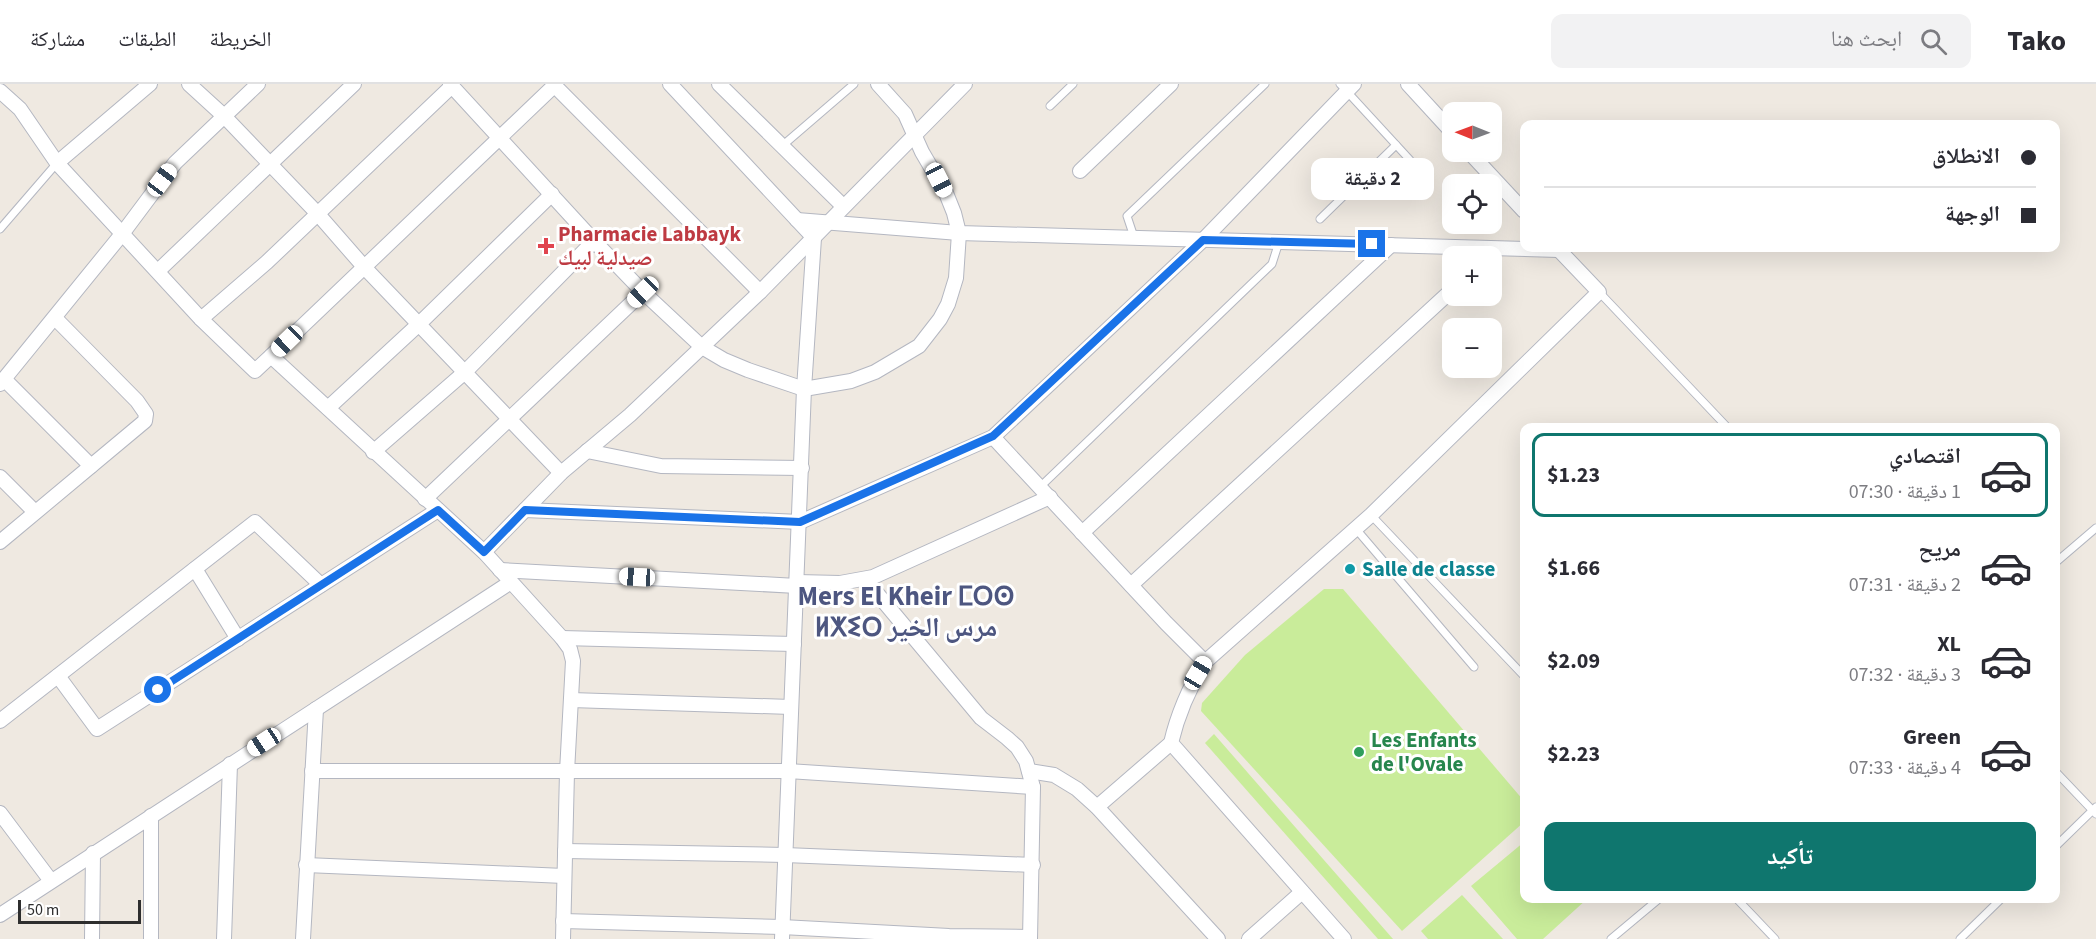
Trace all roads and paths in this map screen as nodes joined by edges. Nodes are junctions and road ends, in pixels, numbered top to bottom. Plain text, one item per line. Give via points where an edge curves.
1 (150, 84) edge
2 (189, 84) edge
3 (258, 84) edge
4 (354, 84) edge
5 (554, 84) edge
6 (670, 84) edge
7 (719, 84) edge
8 (854, 84) edge
9 (878, 84) edge
10 (965, 84) edge
11 (1073, 84) edge
12 (1171, 84) edge
13 (1265, 84) edge
14 (1408, 84) edge
15 (451, 85) edge
16 (1347, 86) edge
17 (0, 91) edge
18 (1050, 106) dead end
19 (224, 116) junction
20 (1442, 121) edge
21 (914, 135) junction
22 (500, 137) junction
23 (1396, 145) junction
24 (782, 146) junction
25 (1410, 160) dead end
26 (1479, 162) edge
27 (57, 163) junction
28 (270, 165) junction
29 (1080, 171) dead end
30 (552, 194) junction
31 (843, 206) junction
32 (1520, 207) edge
33 (318, 213) junction
34 (1320, 219) dead end
35 (797, 220) junction
36 (826, 224) junction
37 (0, 229) edge
38 (959, 233) junction
39 (122, 234) junction
40 (814, 238) junction
41 (1134, 238) junction
42 (1203, 240) junction
43 (594, 241) junction
44 (1279, 242) junction
45 (1391, 245) junction
46 (1442, 248) edge
47 (1520, 251) edge
48 (1502, 252) edge
49 (1561, 252) edge
50 (365, 268) junction
51 (158, 271) junction
52 (643, 292) junction
53 (760, 292) junction
54 (1599, 292) junction
55 (1442, 299) edge
56 (55, 318) junction
57 (201, 319) junction
58 (419, 324) junction
59 (702, 347) junction
60 (271, 356) junction
61 (0, 360) edge
62 (465, 372) junction
63 (5, 377) edge
64 (804, 389) junction
65 (328, 408) junction
66 (510, 419) junction
67 (1723, 423) edge
68 (993, 436) junction
69 (587, 451) junction
70 (373, 452) junction
71 (91, 466) junction
72 (802, 468) junction
73 (561, 473) junction
74 (0, 477) edge
75 (1045, 492) junction
76 (425, 499) junction
77 (438, 510) junction
78 (525, 510) junction
79 (35, 512) junction
80 (1371, 515) junction
81 (800, 522) junction
82 (2096, 528) edge
83 (1356, 529) junction
84 (1082, 532) junction
85 (0, 542) edge
86 (484, 552) junction
87 (2060, 559) edge
88 (195, 570) junction
89 (500, 570) junction
90 (865, 579) junction
91 (511, 582) junction
92 (797, 584) junction
93 (321, 585) junction
94 (1131, 585) junction
95 (562, 638) junction
96 (238, 639) junction
97 (794, 644) junction
98 (1205, 662) junction
99 (1474, 667) dead end
100 (1520, 672) edge
101 (58, 676) junction
102 (571, 700) junction
103 (791, 707) junction
104 (316, 709) junction
105 (0, 721) edge
106 (1171, 743) junction
107 (230, 764) junction
108 (312, 771) junction
109 (788, 771) junction
110 (1029, 771) junction
111 (567, 772) junction
112 (2060, 776) edge
113 (1033, 787) junction
114 (1097, 807) junction
115 (2095, 810) edge
116 (0, 813) edge
117 (151, 816) junction
118 (2060, 842) edge
119 (565, 851) junction
120 (93, 853) junction
121 (785, 855) junction
122 (306, 865) junction
123 (1033, 865) junction
124 (564, 876) junction
125 (51, 881) junction
126 (1302, 892) junction
127 (1654, 903) edge
128 (1741, 903) edge
129 (1997, 903) edge
130 (0, 915) edge
131 (563, 921) junction
132 (646, 924) junction
133 (716, 932) edge
134 (782, 933) edge
135 (873, 936) edge
136 (949, 938) edge
137 (1030, 938) edge
138 (92, 939) edge
139 (151, 939) edge
140 (224, 939) edge
141 (303, 939) edge
142 (563, 939) edge
143 (646, 939) edge
144 (1218, 939) edge
145 (1249, 939) edge
146 (1344, 939) edge
147 (1611, 939) edge
148 (1775, 939) edge
149 (1960, 939) edge

1 - 27 street
2 - 19 street
3 - 19 street
4 - 28 street
5 - 22 street
5 - 53 street
6 - 35 street
7 - 24 street
8 - 24 lane
9 - 21 street via 905,114
10 - 21 street
11 - 18 lane
12 - 29 street
13 - 41 lane via 1127,216
14 - 20 street
15 - 22 street
15 - 33 street
16 - 23 lane
16 - 42 street
17 - 27 street via 20,109
19 - 28 street
19 - 39 street via 176,162
21 - 31 street
21 - 38 street via 946,193
22 - 30 street
22 - 50 street
23 - 25 lane
23 - 34 lane
24 - 31 street
26 - 32 street
27 - 37 lane
27 - 39 street
28 - 33 street
28 - 51 street
30 - 43 street
30 - 58 street
31 - 36 street
33 - 50 street
33 - 57 street
35 - 36 street
35 - 40 street
36 - 38 street
36 - 40 street
38 - 41 street
38 - 64 street via 956,278 948,304 919,346 851,381
39 - 51 street
39 - 56 street
40 - 53 street
40 - 64 street
41 - 42 street
42 - 44 street
42 - 68 street
43 - 52 street
43 - 62 street
44 - 45 street
44 - 75 lane via 1272,264
45 - 46 street
45 - 84 street
47 - 48 street
49 - 54 street
50 - 58 street
50 - 60 street
51 - 57 street
52 - 59 street
52 - 66 street
53 - 59 street
54 - 67 lane
54 - 80 street
55 - 94 street
56 - 63 street
56 - 71 street via 146,414 145,422
57 - 60 street via 255,370
58 - 62 street
58 - 65 street
59 - 64 street via 748,370
59 - 69 street
60 - 65 street
61 - 63 street
62 - 66 street
62 - 70 street
63 - 71 street
64 - 72 street
65 - 70 street
66 - 73 street
66 - 76 street
68 - 75 street
68 - 81 street
69 - 72 street via 661,466
69 - 73 street
70 - 76 street
71 - 79 street
72 - 81 street
73 - 78 street
74 - 79 street
75 - 84 street
75 - 90 street
76 - 77 street
77 - 86 street
77 - 93 street
78 - 81 street
78 - 86 street
79 - 85 street
80 - 83 street
80 - 100 lane
81 - 92 street
82 - 87 lane
83 - 98 street
83 - 99 lane
84 - 94 street
86 - 89 street
88 - 93 street via 255,522
88 - 96 street
88 - 101 street
89 - 91 street
89 - 92 street
90 - 92 street via 840,584
90 - 110 street via 981,718 1017,747
91 - 95 street
91 - 104 street
92 - 97 street
93 - 96 street
94 - 98 street
95 - 97 street
95 - 102 street via 573,661
96 - 101 street via 97,729
97 - 103 street
98 - 106 street via 1191,684
101 - 105 street
102 - 103 street
102 - 111 street
103 - 109 street
104 - 107 street
104 - 108 street
106 - 114 street
106 - 126 street
107 - 117 street
107 - 140 street
108 - 111 street
108 - 122 street
109 - 111 street
109 - 113 street
109 - 121 street
110 - 113 street
110 - 114 street via 1054,775
111 - 119 street
112 - 115 lane
113 - 123 street
114 - 144 street
115 - 118 lane
116 - 125 street
117 - 120 street
117 - 139 street
119 - 121 street
119 - 124 street
120 - 125 street
120 - 138 street
121 - 123 street
121 - 134 street
122 - 124 street
122 - 141 street
123 - 137 street
124 - 131 street
125 - 130 street
126 - 145 street
126 - 146 street
127 - 147 lane
128 - 148 lane
129 - 149 lane
131 - 132 street
131 - 142 street
132 - 133 street
132 - 143 street
133 - 134 street
134 - 135 street
135 - 136 street
136 - 137 street

